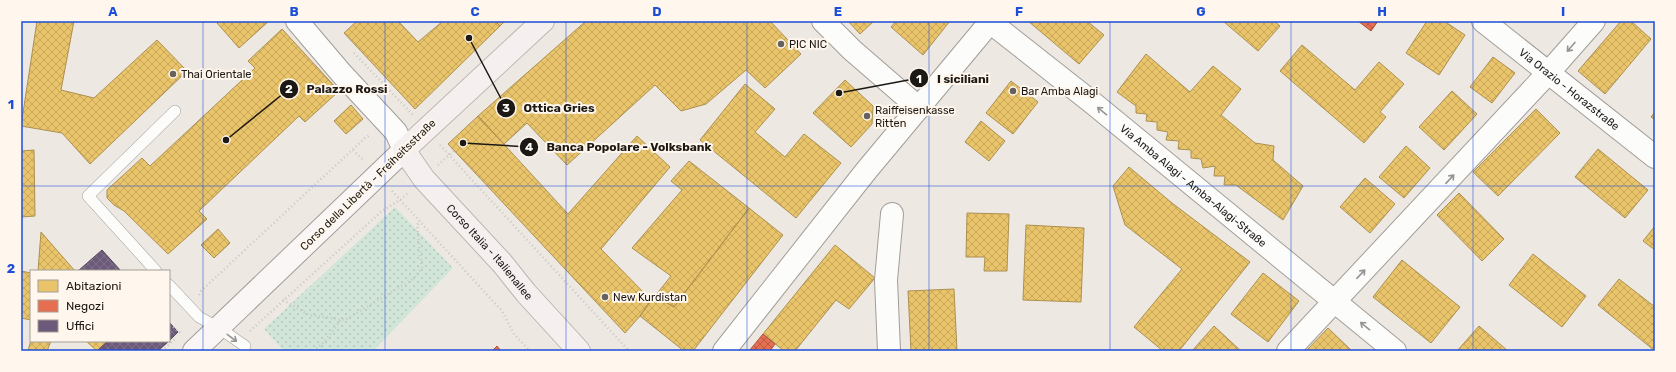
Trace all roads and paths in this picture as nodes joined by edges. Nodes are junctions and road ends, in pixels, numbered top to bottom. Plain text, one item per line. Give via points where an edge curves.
1 (297, 21) edge
2 (543, 21) edge
3 (823, 21) edge
4 (1483, 21) edge
5 (1594, 21) edge
6 (990, 22) edge
7 (350, 49) dead end
8 (1549, 72) junction
9 (919, 108) junction
10 (175, 111) dead end
11 (413, 115) dead end
12 (374, 133) dead end
13 (353, 150) junction
14 (404, 150) junction
15 (454, 151) dead end
16 (1655, 157) edge
17 (365, 162) dead end
18 (892, 214) dead end
19 (420, 221) junction
20 (155, 270) edge
21 (170, 286) edge
22 (283, 300) junction
23 (196, 301) dead end
24 (1335, 302) junction
25 (341, 320) junction
26 (173, 327) dead end
27 (218, 328) junction
28 (181, 333) dead end
29 (242, 344) joint
30 (194, 351) edge
31 (312, 351) edge
32 (530, 351) edge
33 (579, 351) edge
34 (629, 351) edge
35 (724, 351) edge
36 (889, 351) edge
37 (1288, 351) edge
38 (1395, 351) edge

1 - 14 street via 396,132
2 - 14 main road, Corso della Libertà - Freiheitsstraße
3 - 9 street via 852,50
4 - 8 street, Via Orazio - Horazstraße
5 -> 8 street
6 - 9 street
24 -> 6 street, Via Amba Alagi - Amba-Alagi-Straße
7 - 11 path
8 - 16 street, Via Orazio - Horazstraße
24 -> 8 street
9 - 35 street
10 - 20 lane via 88,196
12 - 13 path
13 - 17 path
13 - 23 path via 201,292
14 - 27 main road, Corso della Libertà - Freiheitsstraße
14 - 33 main road, Corso Italia - Italienallee via 424,178
15 - 34 path via 449,155
18 - 36 street via 886,280
19 - 22 path via 400,200 382,211
19 - 25 path via 417,225 422,268 413,280
19 - 32 path via 502,311 514,334
21 - 27 lane via 199,317
22 - 25 path via 309,315
22 - 29 path
24 - 37 street
38 -> 24 street, Via Amba Alagi - Amba-Alagi-Straße
25 - 31 path via 323,343
26 - 28 path
27 -> 29 lane
27 - 30 main road, Corso della Libertà - Freiheitsstraße

